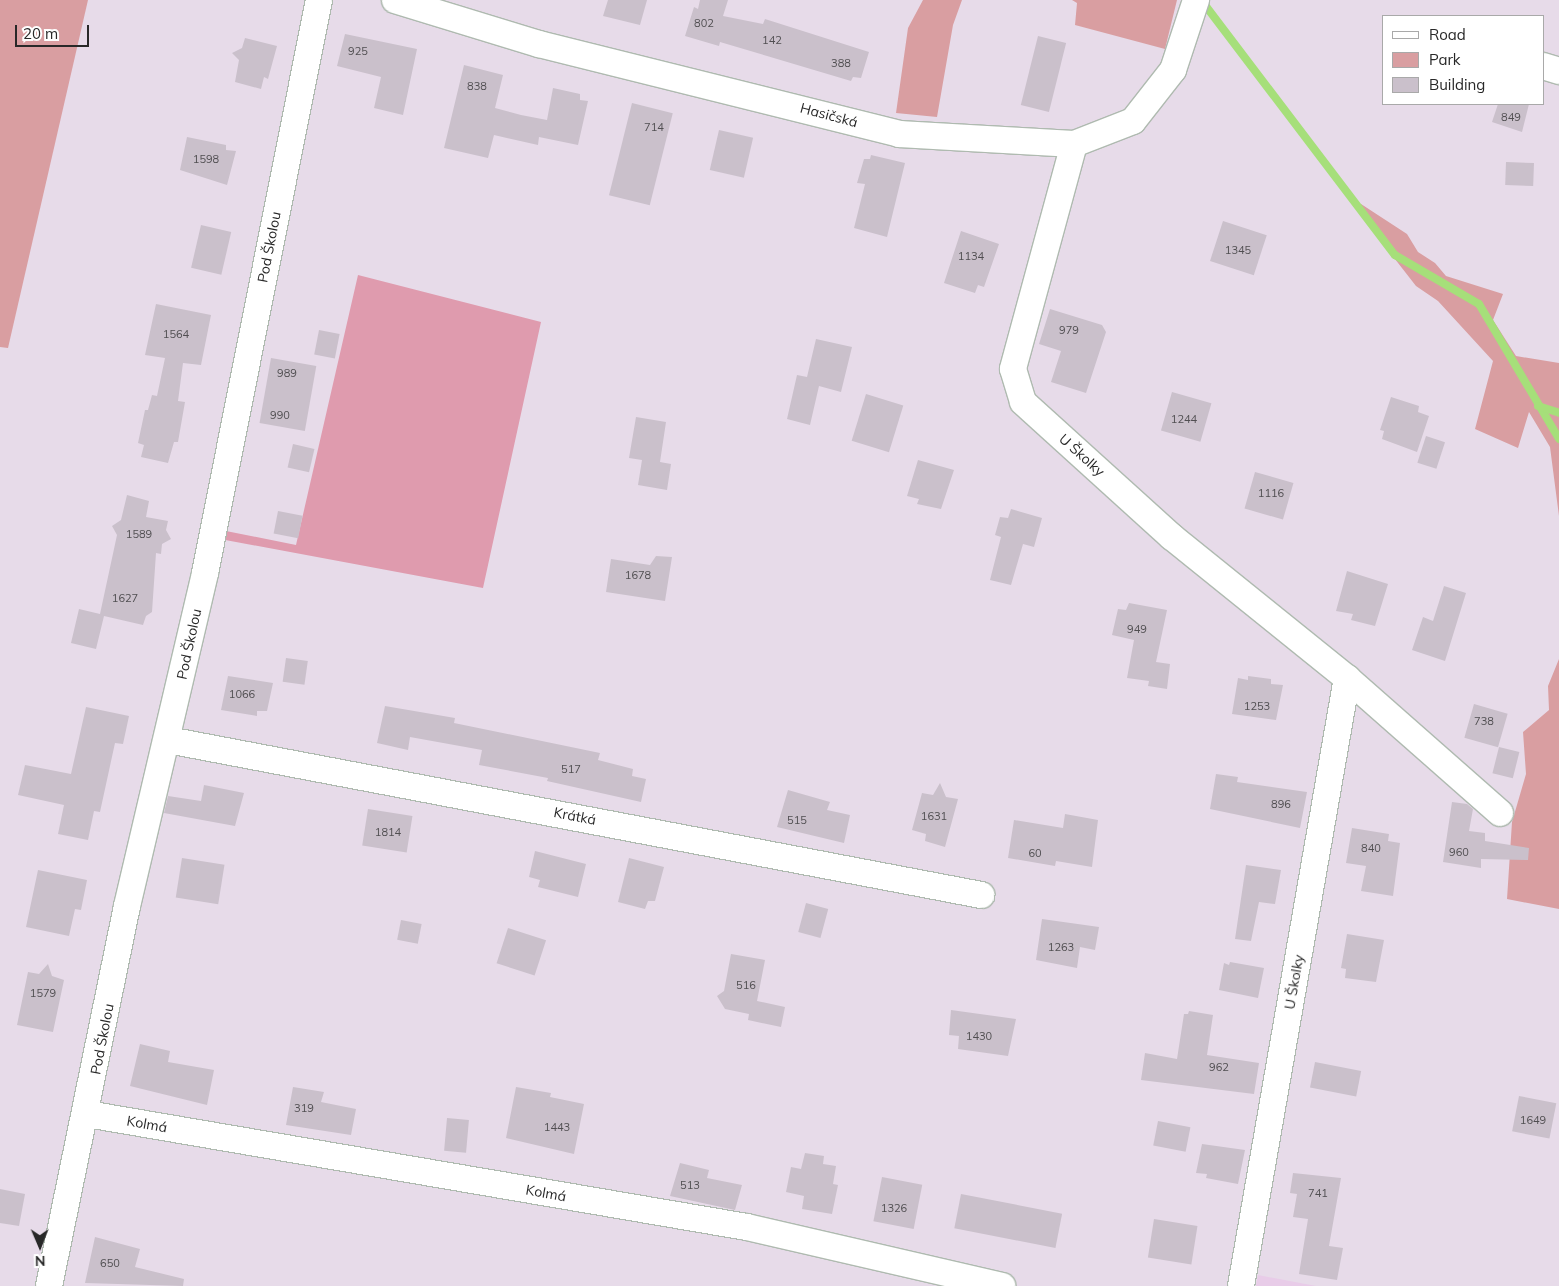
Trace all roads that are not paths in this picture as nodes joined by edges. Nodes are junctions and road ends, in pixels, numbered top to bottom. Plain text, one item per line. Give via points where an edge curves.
1 (319, 0) edge
2 (395, 0) edge
3 (1196, 0) edge
4 (1544, 66) edge
5 (1559, 71) edge
6 (1074, 144) junction
7 (1347, 678) junction
8 (168, 740) junction
9 (1500, 813) dead end
10 (981, 895) dead end
11 (87, 1114) junction
12 (49, 1286) edge
13 (1002, 1286) edge
14 (1241, 1286) edge

1 - 8 street, Pod Školou via 207,563
2 - 6 street, Hasičská via 539,44 899,134
3 - 6 street, Hasičská via 1173,70 1133,121
4 - 5 street
6 - 7 street, U Školky via 1013,370 1023,402 1172,537
7 - 9 street, U Školky
7 - 14 street, U Školky
8 - 10 street, Krátká
8 - 11 street, Pod Školou via 128,906
11 - 12 street, Pod Školou
11 - 13 street, Kolmá via 747,1227

